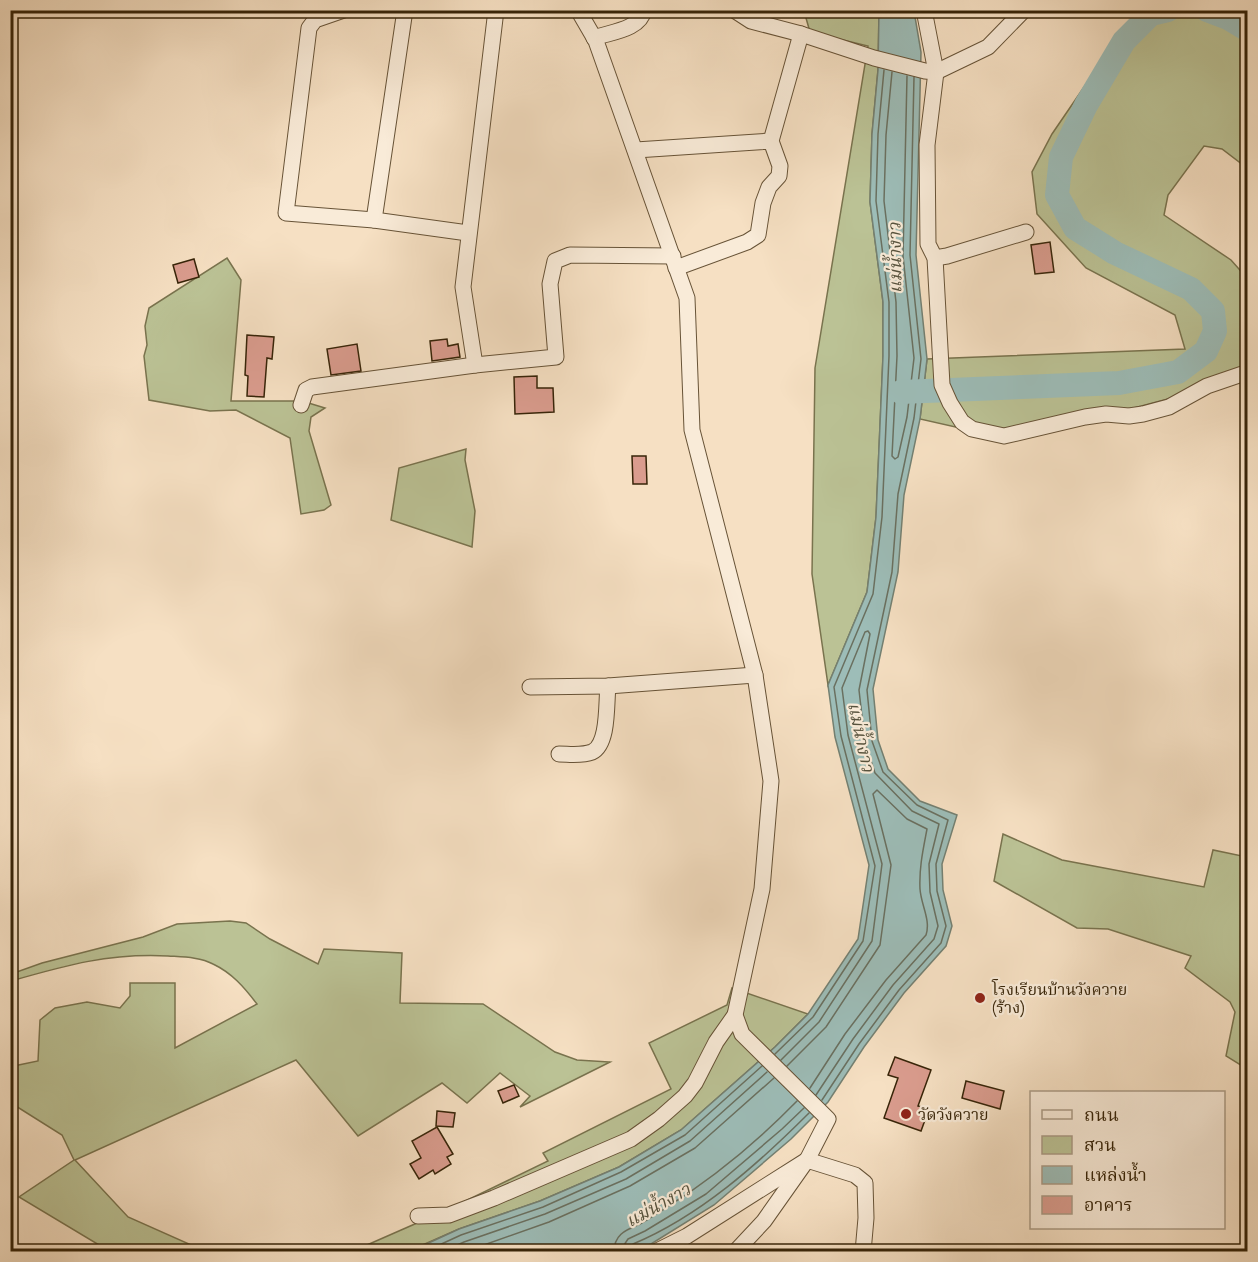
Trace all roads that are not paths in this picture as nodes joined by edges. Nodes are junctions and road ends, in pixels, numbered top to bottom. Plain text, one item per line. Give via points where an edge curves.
1 (344, 10) edge
2 (405, 10) edge
3 (496, 10) edge
4 (578, 10) edge
5 (644, 10) edge
6 (734, 10) edge
7 (924, 10) edge
8 (1024, 10) edge
9 (801, 34) junction
10 (594, 38) junction
11 (931, 71) junction
12 (771, 141) junction
13 (636, 150) junction
14 (374, 220) junction
15 (1026, 232) dead end
16 (468, 233) junction
17 (935, 258) junction
18 (674, 262) junction
19 (474, 364) junction
20 (1248, 372) edge
21 (301, 405) dead end
22 (755, 675) junction
23 (608, 686) junction
24 (530, 687) dead end
25 (559, 754) dead end
26 (735, 1015) junction
27 (807, 1160) junction
28 (418, 1216) dead end
29 (655, 1251) edge
30 (735, 1251) edge
31 (863, 1251) edge

1 - 14 street via 315,20 309,28 286,213
2 - 14 street
3 - 16 street
4 - 10 street
5 - 10 street via 643,18 635,25
6 - 9 street via 751,21
7 - 11 street
8 - 11 street via 988,47
9 - 11 street via 874,58
9 - 12 street
10 - 13 street
11 - 17 street via 928,244
12 - 13 street
12 - 18 street via 780,166 779,176 763,203 758,235 747,242
13 - 18 street
14 - 16 street
15 - 17 street
16 - 19 street via 463,287
17 - 20 street via 942,385 962,422 972,429 1004,436 1085,417 1129,417 1169,406 1207,386
18 - 19 street via 570,255 555,261 550,284 556,357
18 - 22 street via 687,298 692,430
19 - 21 street via 312,387 306,390
22 - 23 street
22 - 26 street via 771,781 762,890
23 - 24 street
23 - 25 street via 599,747 583,754
26 - 27 street via 742,1034 828,1119
26 - 28 street via 685,1096 631,1139 449,1215
27 - 29 street via 687,1236
27 - 30 street via 764,1221
27 - 31 street via 855,1175 865,1184

